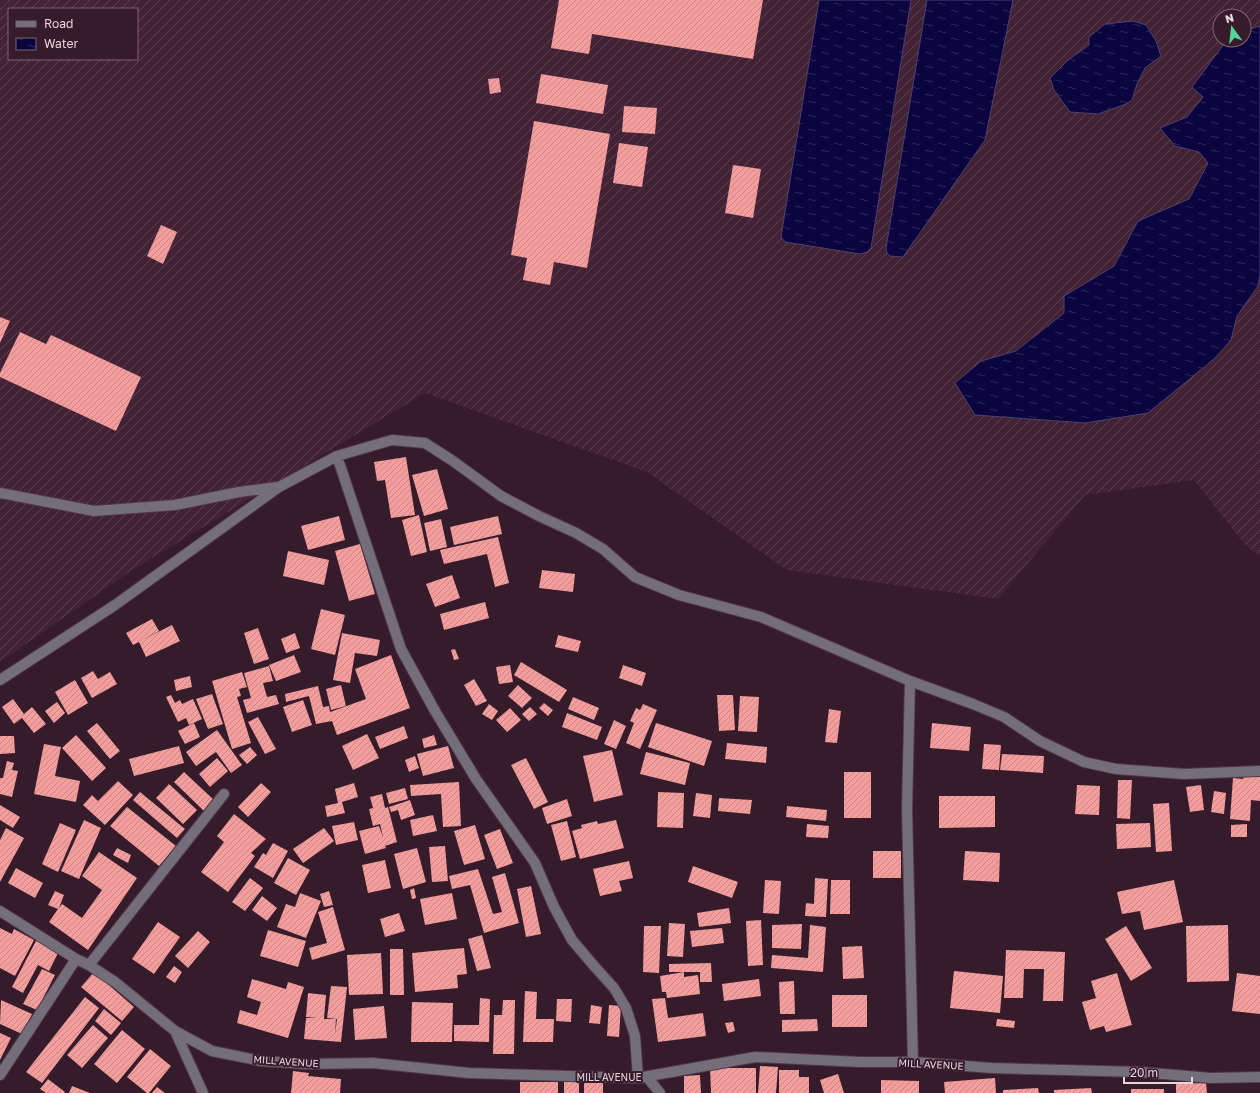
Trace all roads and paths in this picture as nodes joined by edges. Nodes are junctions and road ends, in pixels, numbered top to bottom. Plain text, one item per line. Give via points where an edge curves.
1 (336, 456) junction
2 (279, 487) junction
3 (0, 493) edge
4 (0, 680) edge
5 (910, 681) junction
6 (1260, 771) edge
7 (224, 794) dead end
8 (0, 911) edge
9 (76, 959) junction
10 (89, 965) junction
11 (175, 1032) junction
12 (913, 1062) junction
13 (0, 1075) edge
14 (642, 1078) junction
15 (1260, 1078) edge
16 (203, 1093) edge
17 (660, 1093) edge

1 - 2 street
1 - 5 street via 392,440 425,443 501,496 603,549 635,577 679,595 761,617
1 - 14 street via 401,649 476,779 535,863 572,940 614,988 626,1008 635,1036
2 - 3 street via 175,505 94,512
2 - 4 street via 115,605
5 - 6 street via 1004,717 1040,741 1084,762 1116,769 1184,774
5 - 12 street via 907,808
7 - 10 street
8 - 9 street, MILL AVENUE
9 - 10 street, MILL AVENUE
9 - 13 street
10 - 11 street, MILL AVENUE via 115,982
11 - 14 street, MILL AVENUE via 212,1051 260,1061 307,1064 373,1063 469,1074
11 - 16 street
12 - 14 street, MILL AVENUE via 754,1058
12 - 15 street, MILL AVENUE via 992,1068
14 - 17 street

